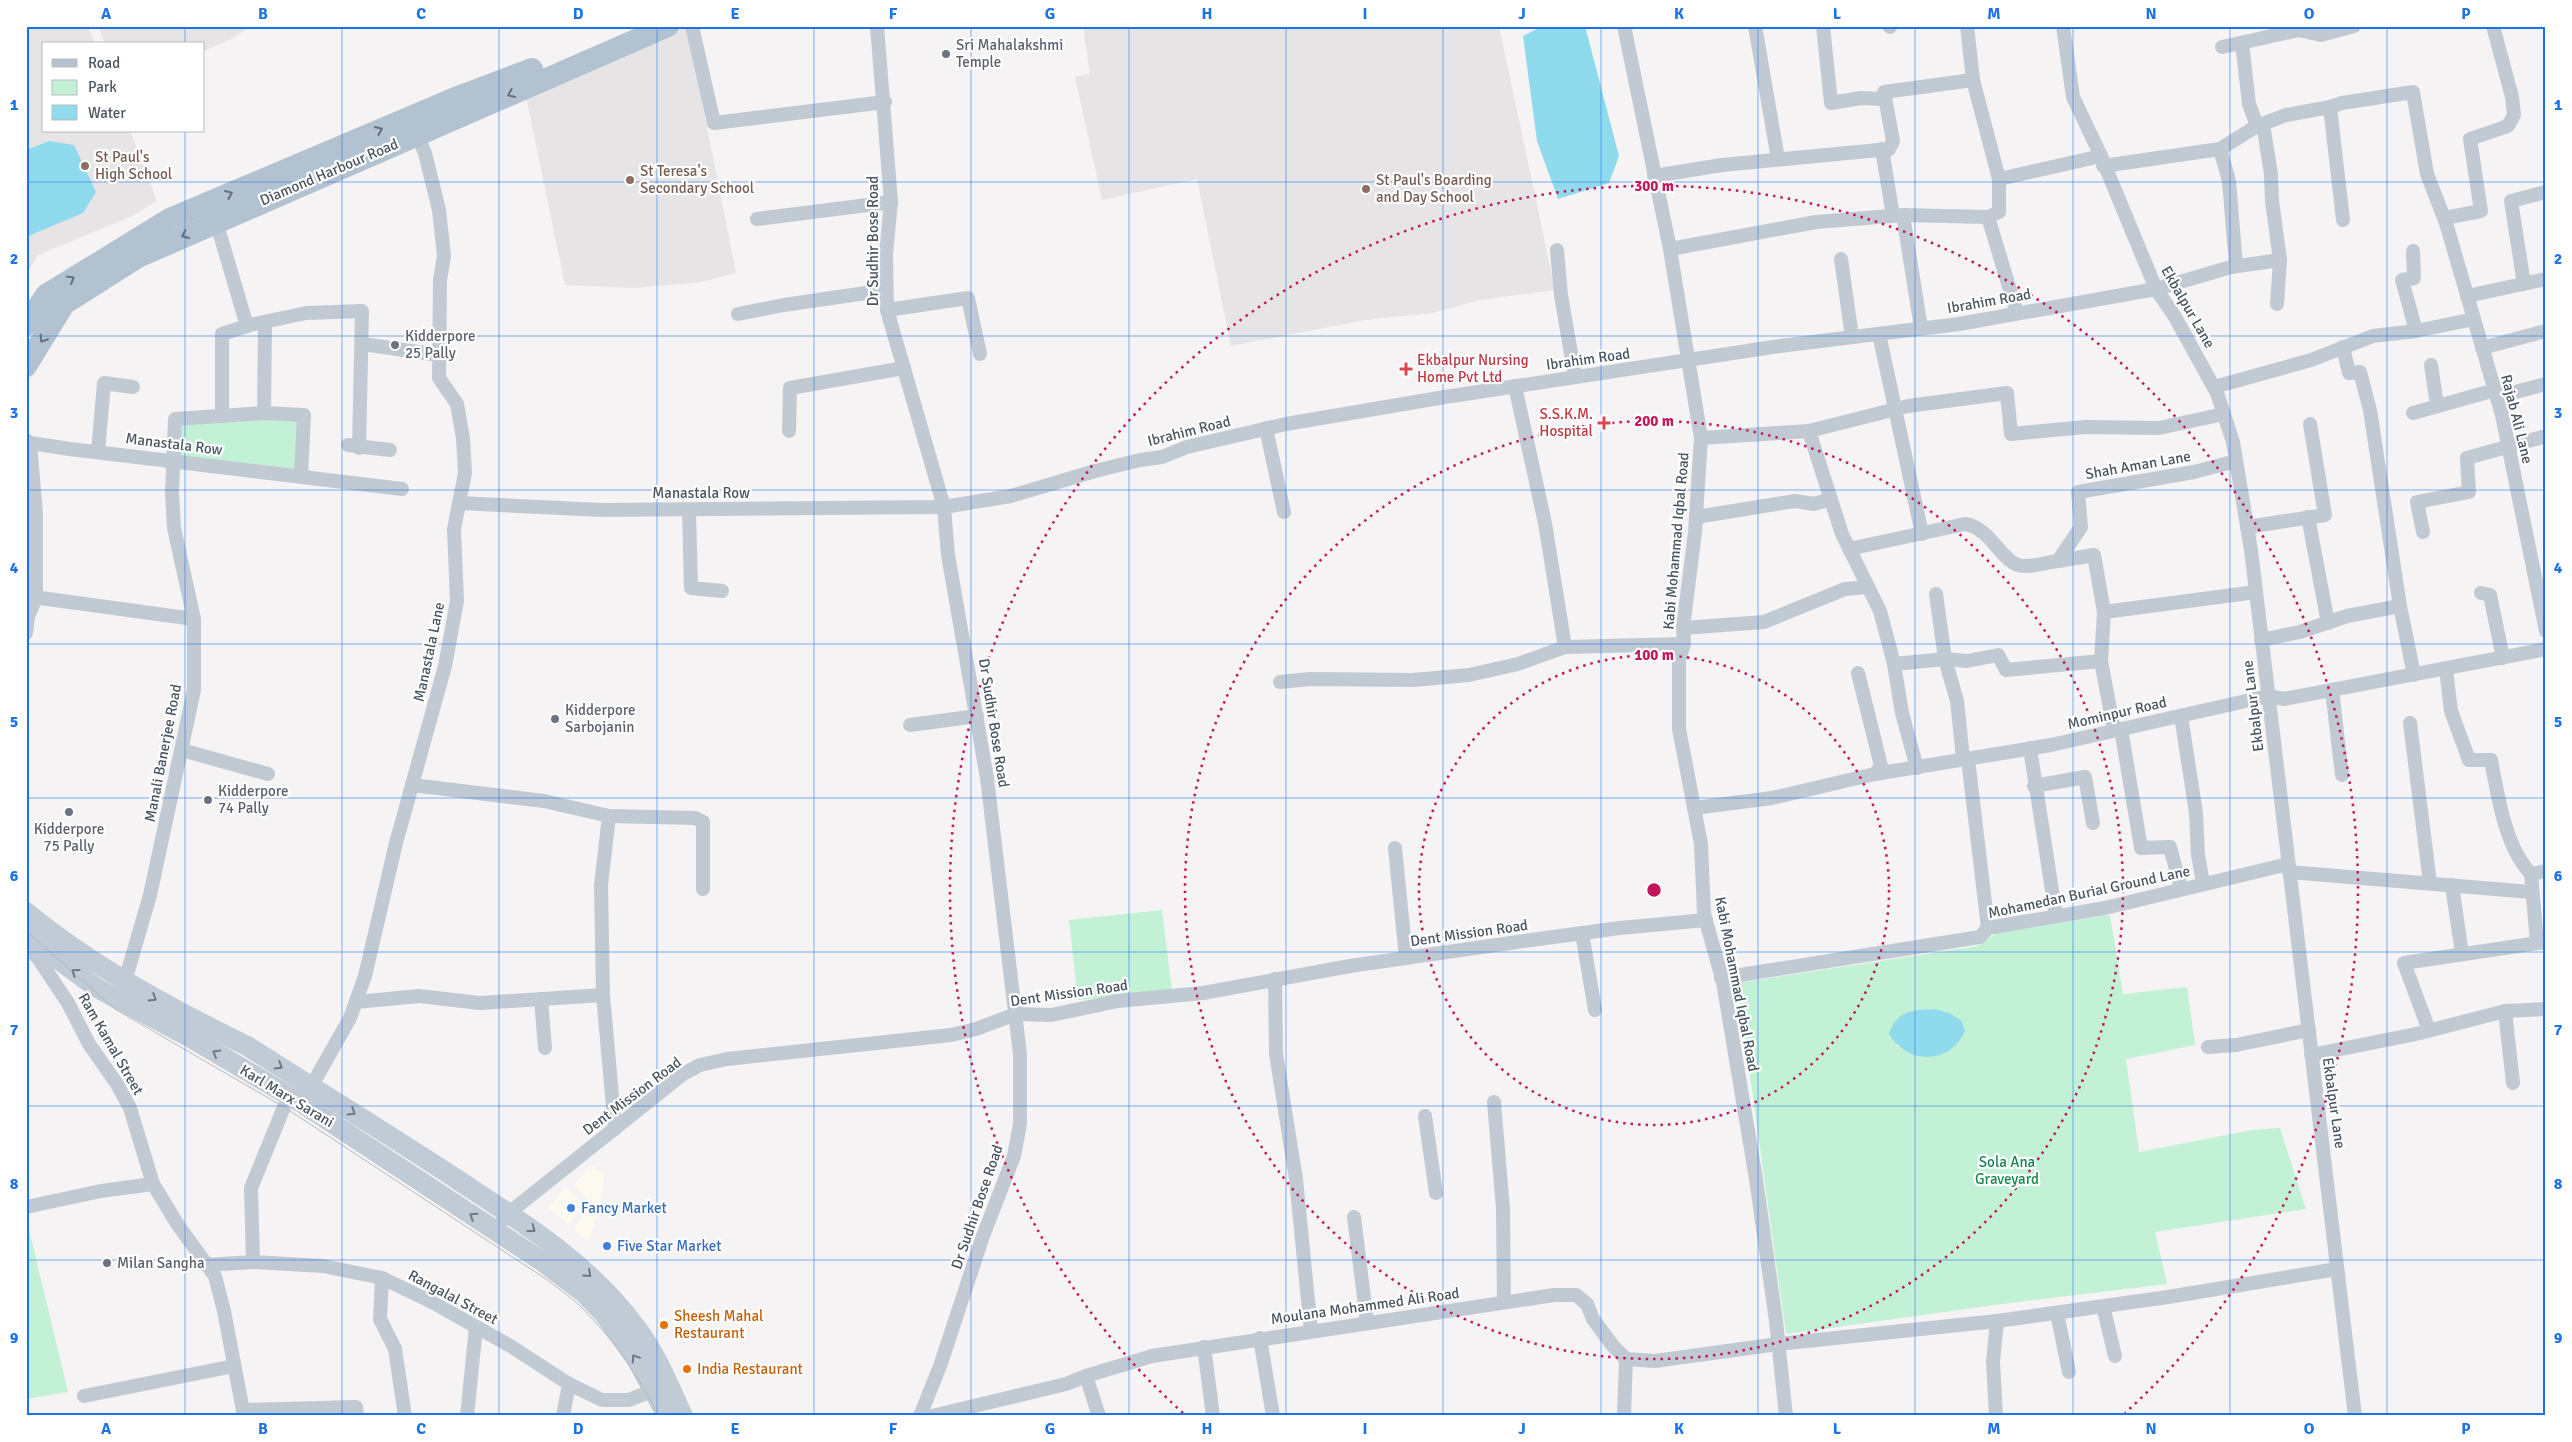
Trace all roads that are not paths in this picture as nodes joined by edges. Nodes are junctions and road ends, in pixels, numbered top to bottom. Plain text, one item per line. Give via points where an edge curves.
1 (644, 26) edge
2 (668, 26) edge
3 (692, 26) edge
4 (877, 26) edge
5 (1624, 26) edge
6 (1755, 26) edge
7 (1823, 26) edge
8 (1967, 26) edge
9 (2063, 26) edge
10 (2354, 26) edge
11 (2493, 26) edge
12 (2242, 43) junction
13 (2222, 47) dead end
14 (1973, 80) junction
15 (1885, 98) junction
16 (885, 102) junction
17 (2330, 108) junction
18 (2260, 125) junction
19 (413, 126) junction
20 (1882, 149) junction
21 (2220, 149) junction
22 (1778, 159) junction
23 (2102, 161) junction
24 (1654, 176) junction
25 (1999, 178) junction
26 (2546, 192) edge
27 (892, 202) junction
28 (1898, 216) junction
29 (1988, 217) junction
30 (2444, 218) junction
31 (757, 220) dead end
32 (2343, 220) dead end
33 (216, 221) junction
34 (1670, 248) junction
35 (1557, 250) dead end
36 (2413, 251) dead end
37 (1841, 259) dead end
38 (2280, 260) junction
39 (2236, 266) junction
40 (2546, 279) edge
41 (2524, 284) junction
42 (2156, 289) junction
43 (886, 290) junction
44 (2467, 296) junction
45 (45, 300) edge
46 (2277, 304) dead end
47 (888, 310) junction
48 (738, 314) dead end
49 (2016, 314) junction
50 (2474, 319) junction
51 (265, 322) junction
52 (26, 325) edge
53 (247, 326) junction
54 (1921, 328) junction
55 (2416, 330) junction
56 (2546, 331) edge
57 (1880, 334) junction
58 (1852, 337) junction
59 (362, 344) junction
60 (2343, 347) junction
61 (2482, 348) junction
62 (980, 354) dead end
63 (439, 356) junction
64 (1690, 360) junction
65 (2431, 365) dead end
66 (26, 366) edge
67 (904, 368) junction
68 (1574, 377) junction
69 (2546, 384) edge
70 (1514, 386) junction
71 (133, 387) dead end
72 (2214, 387) junction
73 (2496, 394) junction
74 (2437, 405) junction
75 (1895, 409) junction
76 (264, 413) junction
77 (2413, 413) dead end
78 (2224, 414) junction
79 (222, 416) junction
80 (2310, 424) dead end
81 (1266, 428) junction
82 (789, 431) dead end
83 (1809, 431) junction
84 (2546, 436) edge
85 (1701, 438) junction
86 (28, 441) edge
87 (2508, 445) junction
88 (390, 450) dead end
89 (98, 452) junction
90 (172, 461) junction
91 (2236, 461) junction
92 (301, 476) junction
93 (402, 489) dead end
94 (1831, 499) junction
95 (459, 503) junction
96 (944, 507) junction
97 (689, 510) junction
98 (1284, 512) dead end
99 (1696, 517) junction
100 (2308, 517) junction
101 (2247, 527) junction
102 (2423, 532) dead end
103 (1922, 534) junction
104 (1849, 549) junction
105 (2058, 561) junction
106 (1867, 587) junction
107 (722, 591) dead end
108 (2256, 592) junction
109 (2481, 593) dead end
110 (1936, 594) dead end
111 (31, 597) edge
112 (2400, 606) junction
113 (2104, 612) junction
114 (194, 619) junction
115 (2328, 622) junction
116 (1683, 628) junction
117 (2546, 631) edge
118 (26, 632) edge
119 (2261, 640) junction
120 (1684, 644) junction
121 (1565, 647) junction
122 (2546, 650) edge
123 (2503, 658) junction
124 (1945, 659) junction
125 (2101, 661) junction
126 (1894, 664) junction
127 (2446, 669) junction
128 (1858, 673) dead end
129 (2414, 675) junction
130 (1280, 682) dead end
131 (2332, 690) junction
132 (2268, 696) junction
133 (977, 716) junction
134 (2181, 716) junction
135 (2410, 723) dead end
136 (910, 725) dead end
137 (2117, 730) junction
138 (2030, 748) junction
139 (182, 750) junction
140 (1966, 758) junction
141 (1917, 768) junction
142 (268, 774) dead end
143 (1875, 774) junction
144 (2342, 775) dead end
145 (412, 785) junction
146 (2034, 786) junction
147 (1694, 808) junction
148 (609, 816) junction
149 (2093, 824) dead end
150 (1395, 848) dead end
151 (2289, 868) junction
152 (2546, 870) edge
153 (2531, 874) junction
154 (2430, 883) junction
155 (2203, 884) junction
156 (2452, 885) junction
157 (2181, 888) junction
158 (703, 889) dead end
159 (2531, 892) junction
160 (26, 912) edge
161 (2056, 916) junction
162 (1706, 920) junction
163 (1988, 928) junction
164 (1582, 933) junction
165 (26, 936) edge
166 (2541, 942) edge
167 (26, 946) edge
168 (2462, 954) junction
169 (1406, 958) junction
170 (1721, 978) junction
171 (1274, 979) junction
172 (603, 995) junction
173 (541, 999) junction
174 (119, 1000) junction
175 (356, 1002) junction
176 (2546, 1009) edge
177 (1595, 1010) dead end
178 (2505, 1011) junction
179 (1016, 1014) junction
180 (2309, 1030) junction
181 (2429, 1030) junction
182 (2208, 1047) dead end
183 (545, 1048) dead end
184 (2311, 1055) junction
185 (2513, 1083) dead end
186 (311, 1086) junction
187 (1494, 1102) dead end
188 (294, 1106) junction
189 (1425, 1116) dead end
190 (614, 1129) junction
191 (153, 1184) junction
192 (1436, 1193) dead end
193 (26, 1207) edge
194 (510, 1212) junction
195 (1354, 1217) dead end
196 (494, 1230) junction
197 (253, 1262) junction
198 (206, 1265) junction
199 (2337, 1269) junction
200 (382, 1278) junction
201 (1504, 1302) junction
202 (2103, 1306) junction
203 (2057, 1313) junction
204 (1997, 1321) junction
205 (1367, 1322) junction
206 (476, 1327) junction
207 (1311, 1331) junction
208 (1260, 1338) junction
209 (1778, 1344) junction
210 (1204, 1347) junction
211 (2115, 1356) dead end
212 (1626, 1359) junction
213 (234, 1366) junction
214 (2069, 1372) dead end
215 (1086, 1376) junction
216 (568, 1384) junction
217 (661, 1387) junction
218 (84, 1396) dead end
219 (243, 1413) edge
220 (357, 1416) edge
221 (405, 1416) edge
222 (467, 1416) edge
223 (563, 1416) edge
224 (667, 1416) edge
225 (683, 1416) edge
226 (920, 1416) edge
227 (932, 1416) edge
228 (1099, 1416) edge
229 (1213, 1416) edge
230 (1273, 1416) edge
231 (1624, 1416) edge
232 (1786, 1416) edge
233 (1996, 1416) edge
234 (2355, 1416) edge

1 - 19 main road, Diamond Harbour Road
2 -> 19 main road, Diamond Harbour Road
3 - 16 street via 714,124
4 - 16 street, Dr Sudhir Bose Road
5 - 24 street, Kabi Mohammad Iqbal Road
6 - 22 street
7 - 15 street via 1831,103
8 - 14 street
9 - 23 street, Ekbalpur Lane via 2073,97
10 - 12 street via 2321,35 2299,30
11 - 30 street via 2514,115 2508,126 2470,139 2481,211
12 - 13 street
12 - 18 street via 2249,104
14 - 15 street via 1884,92
14 - 25 street
15 - 20 street via 1893,141 1889,149
16 - 27 street, Dr Sudhir Bose Road
17 - 18 street via 2286,115
17 - 30 street, Rajab Ali Lane via 2342,103 2414,92 2427,174
17 - 32 street
18 - 21 street
18 - 38 street via 2272,174 2272,201
19 - 33 main road, Diamond Harbour Road
45 -> 19 main road, Diamond Harbour Road via 170,219
19 - 63 street, Manastala Lane via 425,154 439,210 444,256 440,280
20 - 22 street
20 - 28 street
21 - 23 street
21 - 39 street via 2229,181
22 - 24 street
23 - 25 street
23 - 42 street, Ekbalpur Lane
24 - 34 street, Kabi Mohammad Iqbal Road
25 - 29 street via 1999,212
26 - 41 street via 2511,201
27 - 31 street
27 - 43 street, Dr Sudhir Bose Road via 886,253
28 - 29 street
28 - 34 street via 1816,222
28 - 54 street
29 - 49 street
30 - 44 street, Rajab Ali Lane
33 -> 45 main road, Diamond Harbour Road
33 - 53 street
34 - 64 street, Kabi Mohammad Iqbal Road
35 - 68 street
36 - 55 street via 2414,278 2402,280
37 - 58 street
38 - 39 street, Ibrahim Road
38 - 46 street
39 - 42 street, Ibrahim Road
40 - 41 street
41 - 44 street
42 - 49 street, Ibrahim Road
42 - 72 street, Ekbalpur Lane
43 - 47 street, Dr Sudhir Bose Road
43 - 48 street
44 - 50 street, Rajab Ali Lane
45 - 52 main road, Diamond Harbour Road
45 -> 66 main road, Diamond Harbour Road
47 - 62 street via 968,298
47 - 67 street, Dr Sudhir Bose Road
49 - 54 street, Ibrahim Road
50 - 55 street
50 - 61 street, Rajab Ali Lane
51 - 53 street
51 - 59 street via 306,313 362,311
51 - 76 street
53 - 79 street via 222,334
54 - 57 street, Ibrahim Road
55 - 60 street via 2373,336
56 - 61 street
57 - 58 street, Ibrahim Road
57 - 75 street
58 - 64 street, Ibrahim Road
59 - 63 street
59 - 88 street via 353,446
60 - 72 street via 2311,360
60 - 112 street via 2349,373 2360,372 2370,410
61 - 73 street, Rajab Ali Lane
63 - 95 street, Manastala Lane via 439,378 456,404 463,438 465,473
64 - 68 street, Ibrahim Road
64 - 85 street, Kabi Mohammad Iqbal Road
65 - 74 street
67 - 82 street via 790,388
67 - 96 street, Dr Sudhir Bose Road
68 - 70 street, Ibrahim Road
69 - 73 street
70 - 81 street, Ibrahim Road
70 - 121 street via 1545,522
71 - 89 street via 104,383
72 - 78 street, Ekbalpur Lane
73 - 74 street
73 - 87 street, Rajab Ali Lane
74 - 77 street
75 - 78 street via 2006,393 2011,434 2085,428 2159,428
75 - 83 street
75 - 103 street
76 - 79 street
76 - 92 street via 304,415
78 - 91 street, Ekbalpur Lane
79 - 90 street, Manali Banerjee Road via 175,419
80 - 100 street via 2325,515
81 - 96 street, Ibrahim Road via 1095,471 1011,496
81 - 98 street
83 - 85 street
83 - 94 street
84 - 87 street
85 - 99 street, Kabi Mohammad Iqbal Road
86 - 89 street, Manastala Row
86 - 111 street via 36,514
87 - 102 street via 2467,458 2469,492 2417,502
87 - 117 street, Rajab Ali Lane
89 - 90 street, Manastala Row
90 - 92 street, Manastala Row
90 - 114 street, Manali Banerjee Road via 174,528
91 - 101 street, Ekbalpur Lane
91 - 105 street, Shah Aman Lane via 2194,472 2078,492 2081,527
92 - 93 street, Manastala Row
94 - 99 street via 1814,504 1795,501
94 - 104 street
95 - 97 street, Manastala Row via 602,510
95 - 145 street, Manastala Lane via 454,530 457,601 444,666
96 - 97 street, Manastala Row
96 - 133 street, Dr Sudhir Bose Road via 948,555
97 - 107 street via 691,588
99 - 116 street, Kabi Mohammad Iqbal Road
100 - 101 street
100 - 115 street
101 - 108 street, Ekbalpur Lane
103 - 104 street
103 - 105 street via 1965,524 1976,526 2007,557 2022,566
104 - 106 street
105 - 113 street via 2094,555
106 - 116 street via 1845,589 1764,622
106 - 126 street via 1880,611
108 - 113 street
108 - 119 street, Ekbalpur Lane
109 - 123 street via 2490,594
110 - 124 street
111 - 114 street
111 - 118 street
112 - 115 street
112 - 129 street
113 - 125 street
114 - 139 street, Manali Banerjee Road via 194,690
115 - 119 street
116 - 120 street, Kabi Mohammad Iqbal Road
119 - 132 street, Ekbalpur Lane
120 - 121 street
120 - 147 street, Kabi Mohammad Iqbal Road via 1679,660 1679,728
121 - 130 street via 1518,664 1468,675 1413,680 1310,679
122 - 123 street, Mominpur Road
123 - 127 street, Mominpur Road
124 - 125 street via 1968,662 1998,655 2006,670
124 - 126 street
124 - 140 street via 1957,701
125 - 137 street
126 - 141 street via 1902,713
127 - 129 street, Mominpur Road
127 - 153 street via 2451,711 2469,760 2491,760 2501,809 2520,862
128 - 143 street via 1881,766
129 - 131 street, Mominpur Road
131 - 132 street, Mominpur Road via 2284,699
131 - 144 street
132 - 134 street, Mominpur Road
132 - 151 street, Ekbalpur Lane
133 - 136 street
133 - 179 street, Dr Sudhir Bose Road
134 - 137 street, Mominpur Road
134 - 155 street
135 - 154 street
137 - 138 street, Mominpur Road
137 - 157 street via 2141,848 2170,846
138 - 140 street, Mominpur Road
138 - 146 street
139 - 142 street
139 - 174 street, Manali Banerjee Road via 150,895
140 - 141 street, Mominpur Road
140 - 163 street
141 - 143 street, Mominpur Road
143 - 147 street, Mominpur Road via 1772,798
145 - 148 street via 544,801
145 - 175 street, Manastala Lane
146 - 149 street via 2085,777
146 - 161 street
147 - 162 street, Kabi Mohammad Iqbal Road via 1701,844
148 - 158 street via 695,818 703,822
148 - 172 street via 601,885
150 - 169 street
151 - 154 street, Mohamedan Burial Ground Lane
151 - 155 street, Mohamedan Burial Ground Lane
151 - 180 street, Ekbalpur Lane
152 - 153 street
153 - 159 street
154 - 156 street, Mohamedan Burial Ground Lane
155 - 157 street, Mohamedan Burial Ground Lane
156 - 159 street, Mohamedan Burial Ground Lane
156 - 168 street
157 - 161 street, Mohamedan Burial Ground Lane via 2105,908
159 - 166 street
160 -> 186 main road, bridge via 52,934 156,1000 247,1046
161 - 163 street, Mohamedan Burial Ground Lane
162 - 164 street, Dent Mission Road
162 - 170 street, Kabi Mohammad Iqbal Road
163 - 170 street, Mohamedan Burial Ground Lane via 1980,937
164 - 169 street, Dent Mission Road
164 - 177 street
174 -> 165 main road, Karl Marx Sarani via 97,988
166 - 168 street
167 - 191 street, Ram Kamal Street via 38,958 68,1003 89,1044 126,1100
168 - 181 street via 2404,963
169 - 171 street, Dent Mission Road
170 - 209 street, Kabi Mohammad Iqbal Road via 1756,1179
171 - 179 street, Dent Mission Road via 1203,993 1118,1001 1051,1015
171 - 207 street via 1276,1054 1296,1179
172 - 173 street
172 - 190 street
173 - 175 street via 480,1003 419,996
173 - 183 street
188 -> 174 main road, Karl Marx Sarani via 189,1037
175 - 186 street, Manastala Lane
176 - 178 street
178 - 181 street
178 - 185 street
179 - 190 street, Dent Mission Road via 951,1035 727,1059 700,1065 683,1074
179 - 226 street, Dr Sudhir Bose Road via 1020,1054 1020,1124 1014,1156
180 - 182 street via 2236,1045
180 - 184 street, Ekbalpur Lane
181 - 184 street
184 - 199 street, Ekbalpur Lane
186 - 188 street, Manastala Lane
186 -> 194 main road
187 - 201 street via 1503,1209
196 -> 188 main road, Karl Marx Sarani
188 - 197 street, Manastala Lane via 251,1188
189 - 192 street
190 - 194 street, Dent Mission Road
191 - 193 street
191 - 198 street, Ram Kamal Street
194 - 196 street, Dent Mission Road
194 -> 217 main road via 605,1290 636,1326 654,1356
195 - 205 street
217 -> 196 main road, Karl Marx Sarani via 584,1293
197 - 198 street, Rangalal Street
197 - 200 street, Rangalal Street via 322,1266
198 - 213 street, Ram Kamal Street via 215,1276
199 - 202 street
199 - 234 street, Ekbalpur Lane
200 - 206 street, Rangalal Street
200 - 221 street via 380,1319 395,1349
201 - 205 street, Moulana Mohammed Ali Road
201 - 212 street, Moulana Mohammed Ali Road via 1554,1294 1576,1295 1587,1304 1598,1326
202 - 203 street
202 - 211 street
203 - 204 street
203 - 214 street
204 - 209 street
204 - 233 street via 1993,1362
205 - 207 street, Moulana Mohammed Ali Road
206 - 216 street, Rangalal Street
206 - 222 street
207 - 208 street, Moulana Mohammed Ali Road
208 - 210 street, Moulana Mohammed Ali Road
208 - 230 street
209 - 212 street via 1655,1361
209 - 232 street, Kabi Mohammad Iqbal Road
210 - 215 street, Moulana Mohammed Ali Road via 1152,1356
210 - 229 street
212 - 231 street
213 - 218 street
213 - 219 street, Ram Kamal Street
215 - 227 street, Moulana Mohammed Ali Road
215 - 228 street
216 - 217 street, Rangalal Street via 602,1400 629,1400
216 - 223 street
217 - 224 main road
217 - 225 main road
219 - 220 street via 356,1407

